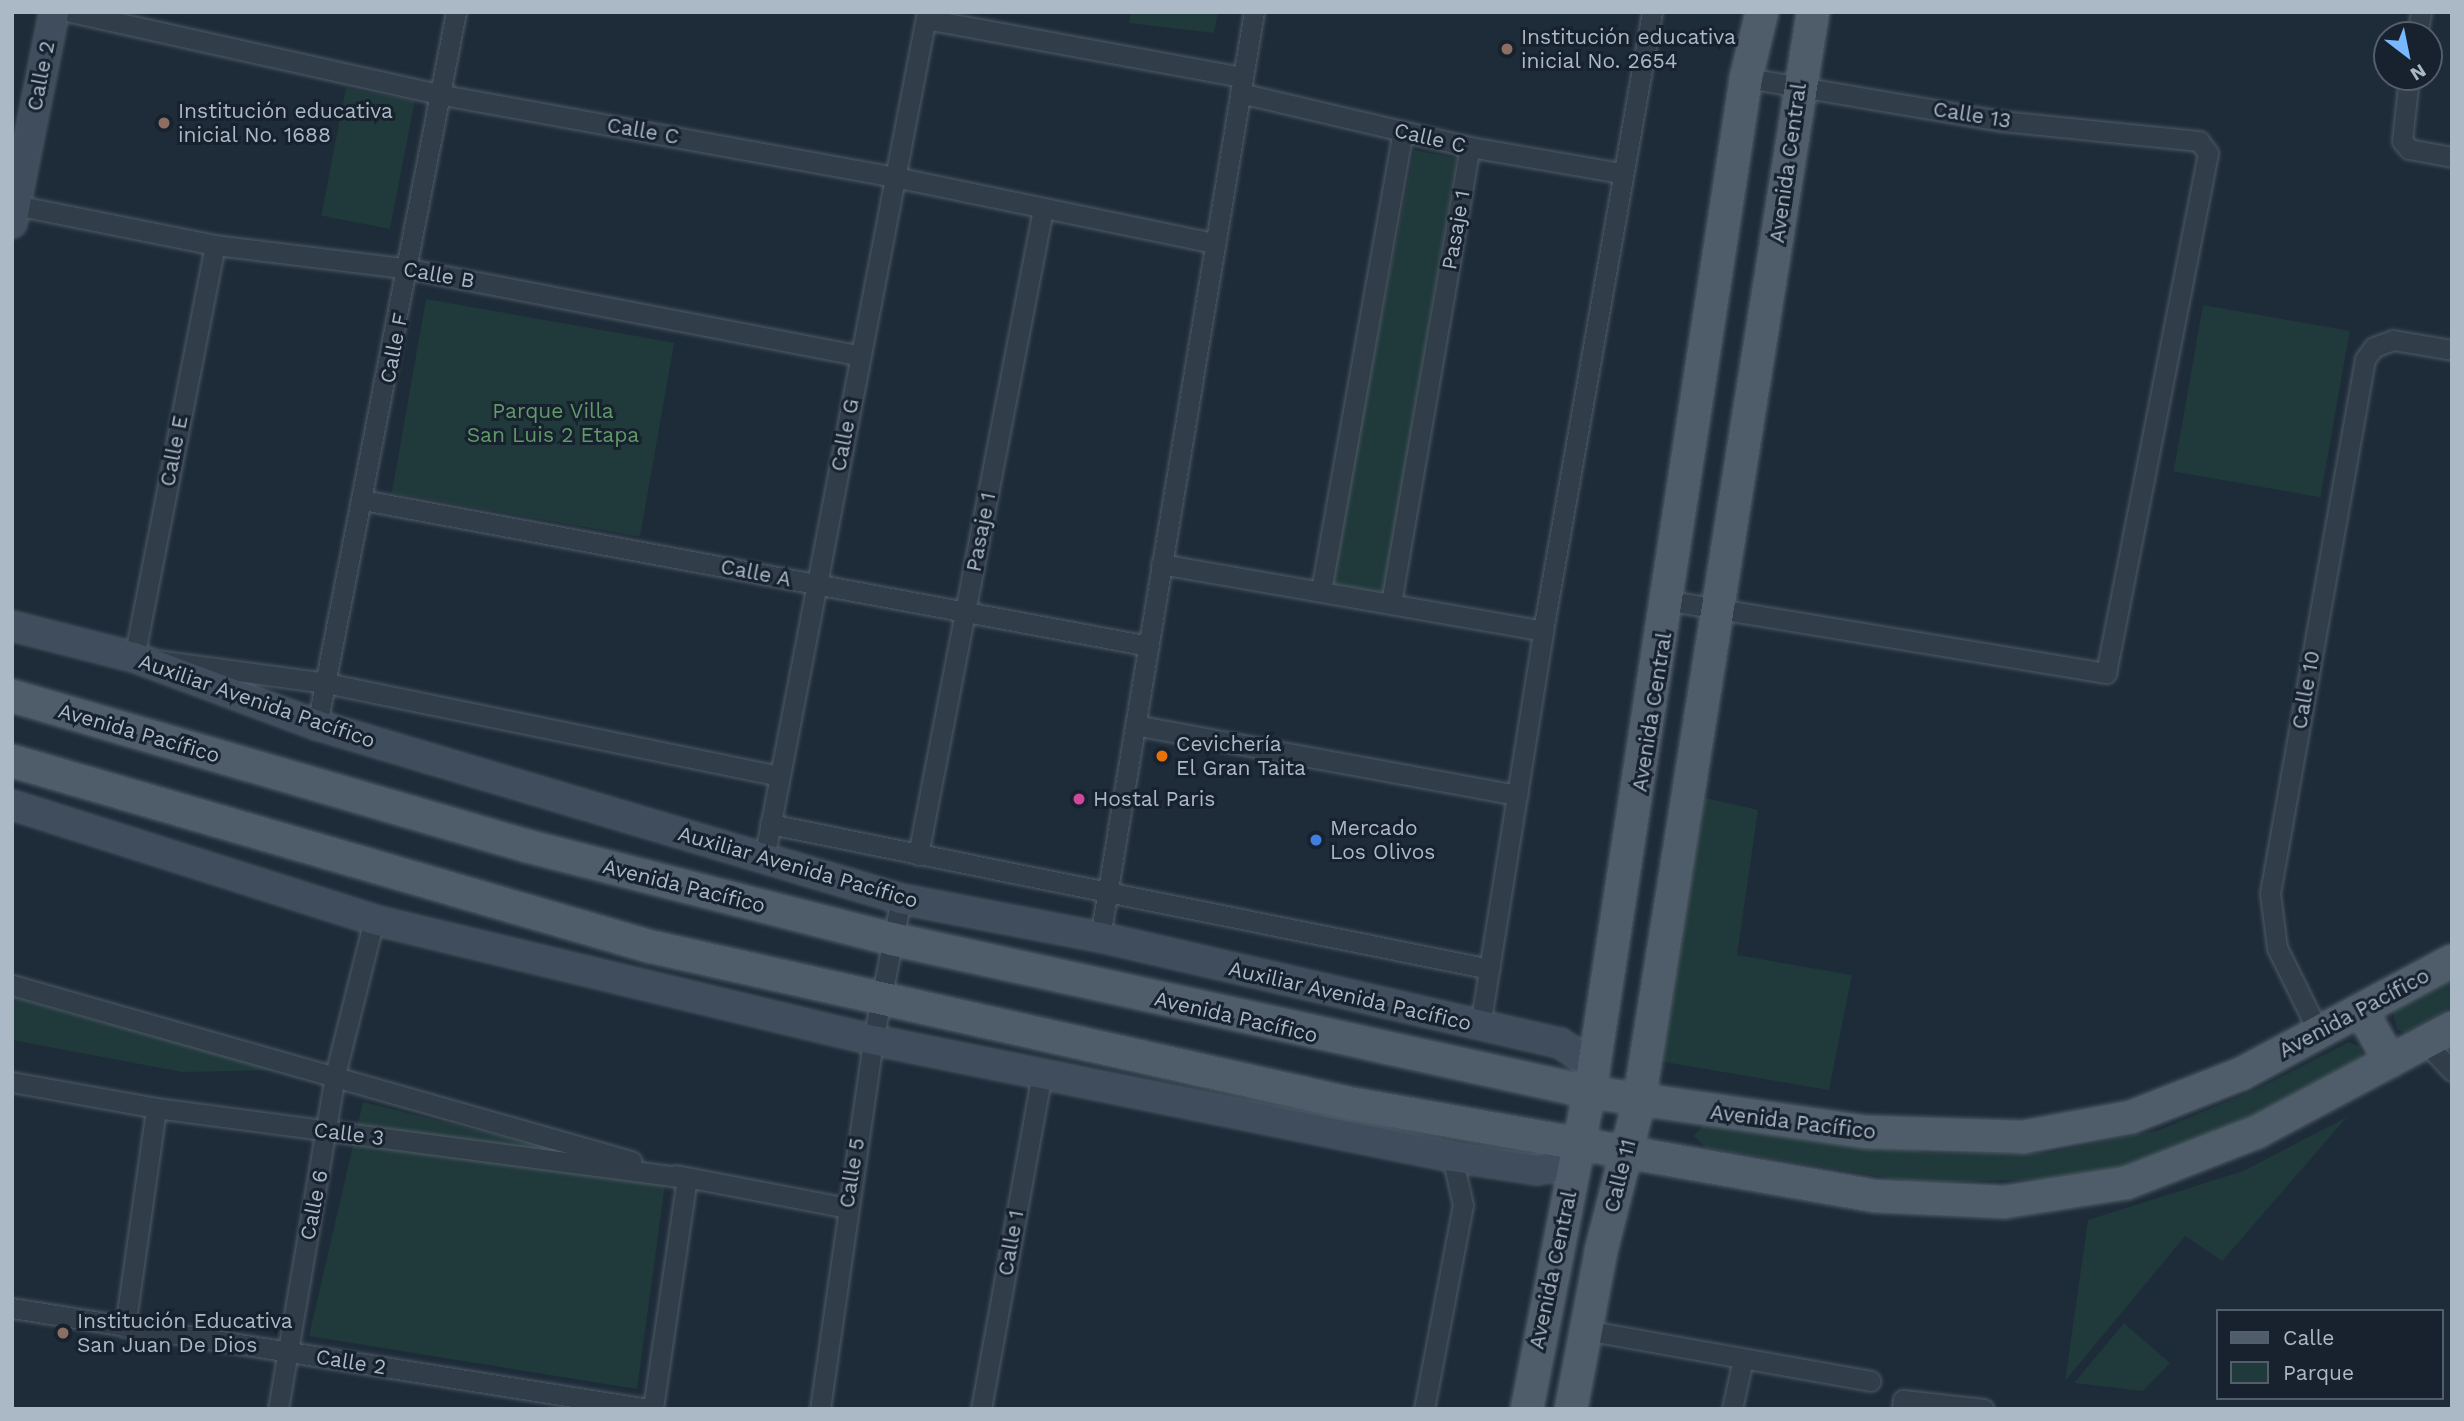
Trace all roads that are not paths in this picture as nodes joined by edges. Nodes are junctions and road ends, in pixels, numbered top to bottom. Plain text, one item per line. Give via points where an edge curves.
1 (54, 12) edge
2 (71, 12) edge
3 (456, 12) edge
4 (1254, 12) edge
5 (1652, 12) edge
6 (1762, 12) edge
7 (1813, 12) edge
8 (927, 16) edge
9 (1746, 78) junction
10 (1242, 85) junction
11 (1798, 86) junction
12 (2406, 91) edge
13 (438, 94) junction
14 (1403, 132) junction
15 (1470, 147) junction
16 (2452, 157) edge
17 (1621, 173) junction
18 (895, 177) junction
19 (1044, 209) junction
20 (14, 214) edge
21 (1215, 243) junction
22 (215, 245) junction
23 (410, 269) junction
24 (2452, 350) edge
25 (860, 356) junction
26 (363, 500) junction
27 (1161, 564) junction
28 (817, 585) junction
29 (1321, 591) junction
30 (1670, 601) junction
31 (1391, 603) junction
32 (1717, 610) junction
33 (966, 612) junction
34 (12, 626) edge
35 (1543, 631) junction
36 (1149, 646) junction
37 (134, 657) junction
38 (326, 683) junction
39 (12, 696) edge
40 (317, 725) junction
41 (1135, 725) junction
42 (12, 761) edge
43 (779, 776) junction
44 (1518, 795) junction
45 (12, 805) edge
46 (770, 824) junction
47 (918, 855) junction
48 (764, 859) junction
49 (1108, 891) junction
50 (901, 899) junction
51 (374, 920) junction
52 (1100, 937) junction
53 (892, 939) junction
54 (2452, 961) edge
55 (1490, 969) junction
56 (12, 985) edge
57 (882, 996) junction
58 (2361, 1010) junction
59 (1480, 1026) junction
60 (2319, 1033) junction
61 (2438, 1035) edge
62 (873, 1040) junction
63 (2390, 1062) junction
64 (2452, 1072) edge
65 (335, 1074) junction
66 (1041, 1078) junction
67 (1592, 1079) junction
68 (12, 1082) edge
69 (1639, 1102) junction
70 (156, 1108) junction
71 (328, 1132) junction
72 (1626, 1152) junction
73 (1578, 1154) junction
74 (1452, 1157) junction
75 (687, 1178) junction
76 (847, 1208) junction
77 (1601, 1251) joint
78 (12, 1308) edge
79 (125, 1328) junction
80 (1585, 1330) junction
81 (287, 1352) junction
82 (1743, 1359) junction
83 (1870, 1381) dead end
84 (278, 1409) edge
85 (651, 1409) edge
86 (820, 1409) edge
87 (981, 1409) edge
88 (1424, 1409) edge
89 (1527, 1409) edge
90 (1571, 1409) edge
91 (1732, 1409) edge
92 (1902, 1409) edge
93 (1983, 1409) edge

1 - 20 main road, Calle 2
2 - 13 street, Calle C
3 - 13 street, Calle F
4 - 10 street
5 - 17 street
6 - 9 main road, Avenida Central
7 - 11 main road, Avenida Central
8 - 10 street, Calle C
8 - 18 street, Calle G
9 - 11 street, Calle 13
9 - 30 main road, Avenida Central
10 - 14 street, Calle C
10 - 21 street
11 - 32 main road, Avenida Central via 1763,343
11 - 32 street, Calle 13 via 2001,121 2199,141 2208,153 2106,673
12 - 16 street via 2399,131 2409,149
13 - 18 street, Calle C
13 - 23 street, Calle F
14 - 15 street, Calle C
14 - 29 street
15 - 17 street, Calle C
15 - 31 street, Pasaje 1
17 - 35 street
18 - 19 street, Calle C
18 - 25 street, Calle G
19 - 21 street, Calle C
19 - 33 street, Pasaje 1
20 - 22 street, Calle B
21 - 27 street
22 - 23 street, Calle B
22 - 37 street, Calle E
23 - 25 street, Calle B
23 - 26 street, Calle F
24 - 60 street, Calle 10 via 2393,340 2378,344 2365,359 2270,893 2277,948
25 - 28 street, Calle G
26 - 28 street, Calle A
26 - 38 street, Calle F
27 - 29 street
27 - 36 street
28 - 33 street, Calle A
28 - 43 street, Calle G
29 - 31 street
30 - 32 street
30 - 67 main road, Avenida Central
31 - 35 street
32 - 69 main road, Avenida Central
33 - 36 street, Calle A
33 - 47 street, Pasaje 1
34 - 37 main road, Auxiliar Avenida Pacífico
35 - 44 street
36 - 41 street
37 - 38 street
37 - 40 main road, Auxiliar Avenida Pacífico
38 - 40 street, Calle F
38 - 43 street
39 - 53 main road, Avenida Pacífico via 527,846
40 - 48 main road, Auxiliar Avenida Pacífico
41 - 44 street
41 - 49 street
42 - 57 main road via 648,946
43 - 46 street, Calle G
44 - 55 street
45 - 51 main road
46 - 47 street
46 - 48 street, Calle G
47 - 49 street
48 - 50 main road, Auxiliar Avenida Pacífico
49 - 52 street
49 - 55 street
50 - 52 main road, Auxiliar Avenida Pacífico
50 - 53 street
51 - 62 main road
51 - 65 street, Calle 6
52 - 59 main road, Auxiliar Avenida Pacífico
53 - 57 street, Calle 5
53 - 67 main road, Avenida Pacífico
54 - 58 main road, Avenida Pacífico
55 - 59 street
56 - 65 street, Calle 3
57 - 62 street, Calle 5
57 - 73 main road
58 - 60 main road, Avenida Pacífico
58 - 63 main road
59 - 67 main road, Auxiliar Avenida Pacífico via 1560,1043
60 - 69 main road, Avenida Pacífico via 2188,1099 2131,1117 2023,1137 1908,1136
61 - 63 main road
61 - 64 street
62 - 66 main road
62 - 76 street, Calle 5
63 - 72 main road via 2190,1162 2062,1196 2004,1202 1875,1196
65 - 71 street, Calle 6
65 - 75 street, Calle 3
66 - 74 main road
66 - 87 street, Calle 1
67 - 69 main road, Avenida Pacífico
67 - 73 main road, Avenida Central
68 - 70 street, Calle 3
69 - 72 main road, Calle 11
70 - 71 street, Calle 3
70 - 79 street
71 - 75 street, Calle 3
71 - 81 street, Calle 6
72 - 73 main road
72 - 77 main road, Calle 11
73 - 74 main road via 1537,1170
73 - 89 main road, Avenida Central
74 - 88 street via 1462,1205
75 - 76 street, Calle 3
75 - 85 street
76 - 86 street, Calle 5
77 - 80 main road, Avenida Central
78 - 79 street, Calle 2
79 - 81 street, Calle 2
80 - 82 street
80 - 90 main road, Avenida Central
81 - 84 street, Calle 6
81 - 85 street, Calle 2
82 - 83 street
82 - 91 street
92 - 93 street via 1903,1400

